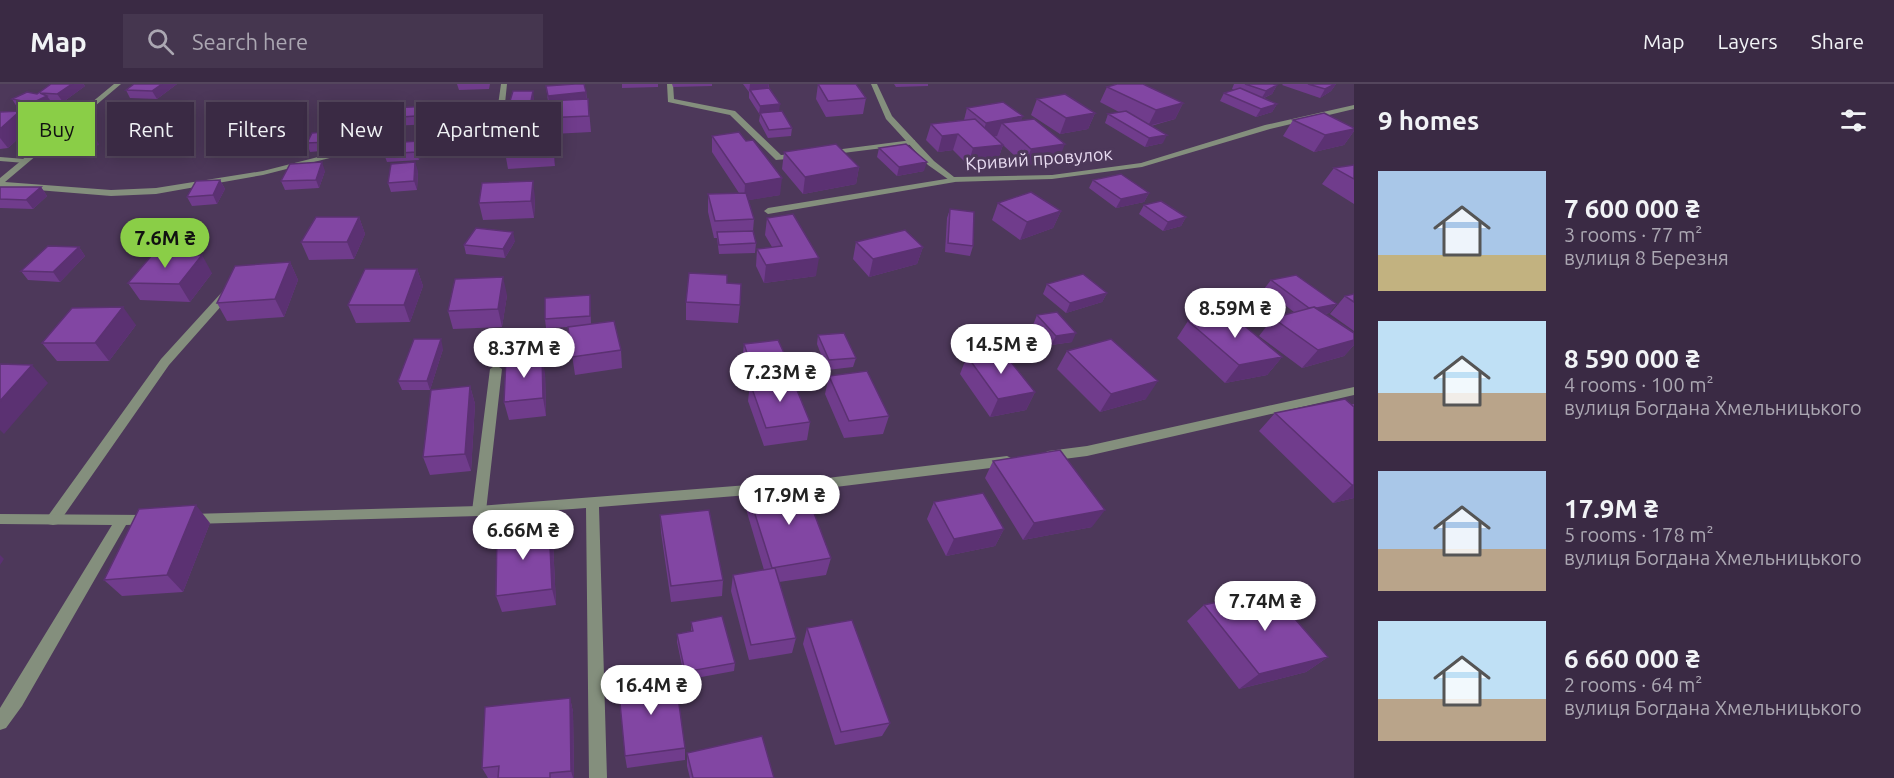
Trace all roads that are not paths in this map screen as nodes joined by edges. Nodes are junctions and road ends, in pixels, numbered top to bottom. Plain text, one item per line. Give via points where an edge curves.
1 (118, 84) edge
2 (504, 84) edge
3 (670, 84) edge
4 (874, 84) edge
5 (1354, 106) edge
6 (912, 142) junction
7 (0, 159) edge
8 (25, 161) junction
9 (952, 180) junction
10 (0, 183) edge
11 (768, 212) dead end
12 (234, 285) edge
13 (496, 369) dead end
14 (1354, 392) edge
15 (592, 502) junction
16 (479, 511) junction
17 (0, 519) edge
18 (182, 519) edge
19 (53, 520) junction
20 (158, 520) edge
21 (123, 521) junction
22 (0, 722) edge
23 (598, 778) edge

1 - 8 street
2 - 10 street via 497,142 369,146 263,173 156,191 111,193
3 - 6 street via 671,100 732,113 779,158
4 - 6 street, Кривий провулок via 890,117
5 - 9 street, Кривий провулок via 1142,165 1052,177
6 - 9 street, Кривий провулок
7 - 8 street
8 - 10 street
9 - 11 street
12 - 19 street via 165,362
13 - 16 street
14 - 15 street via 1087,451 811,485
15 - 16 street
15 - 23 street
16 - 18 street
17 - 19 street
19 - 21 street
20 - 21 street
21 - 22 street

